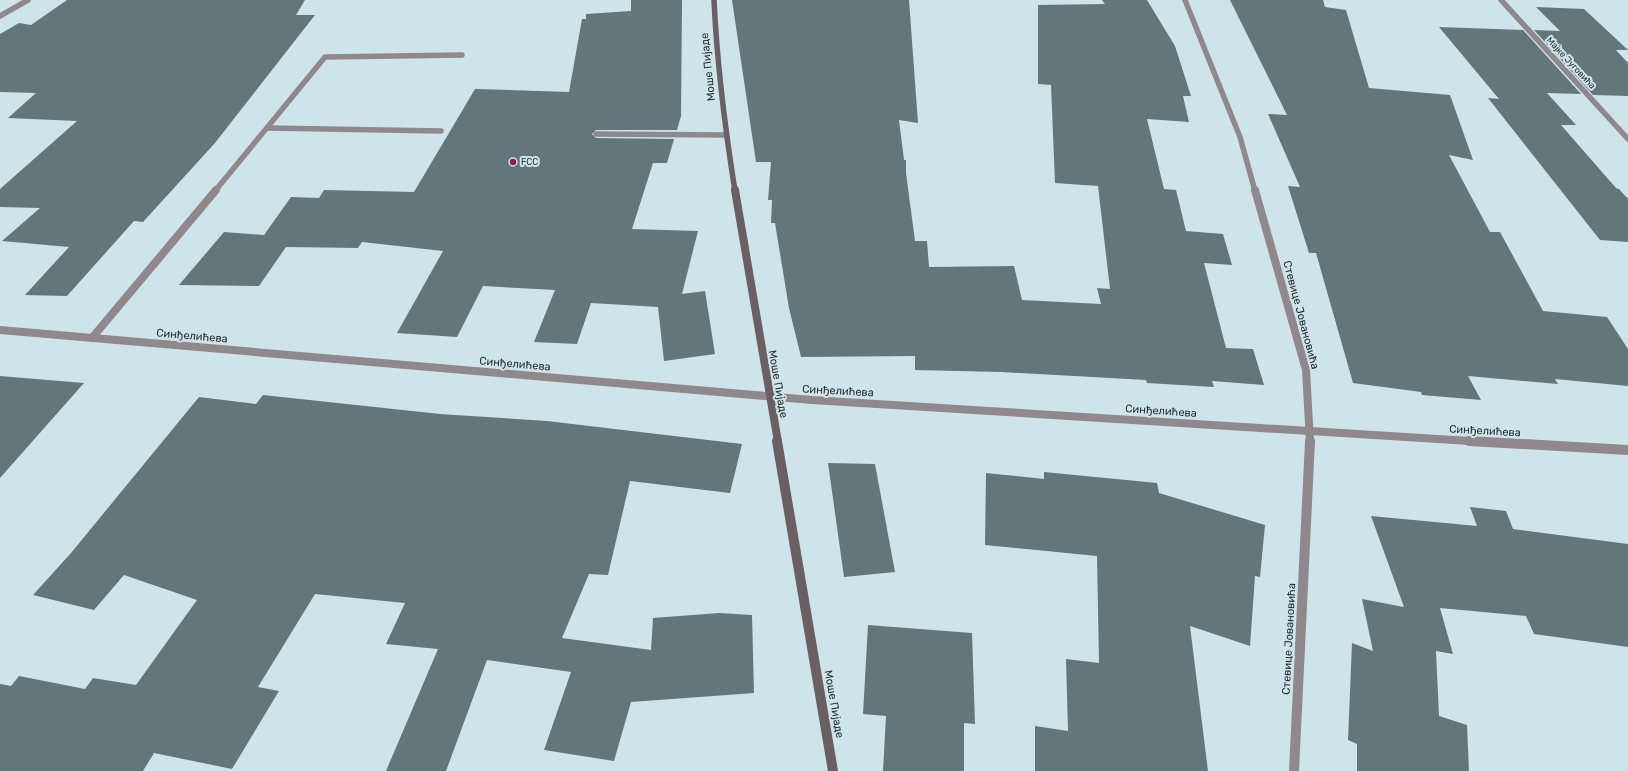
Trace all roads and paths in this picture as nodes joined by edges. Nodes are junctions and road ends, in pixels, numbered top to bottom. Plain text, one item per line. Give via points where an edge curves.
1 (28, 0) edge
2 (714, 0) edge
3 (1185, 0) edge
4 (1500, 0) edge
5 (0, 16) edge
6 (462, 55) dead end
7 (268, 128) junction
8 (441, 131) dead end
9 (596, 134) dead end
10 (726, 135) junction
11 (1628, 139) edge
12 (0, 330) edge
13 (92, 338) junction
14 (769, 397) junction
15 (1310, 432) junction
16 (1628, 450) edge
17 (833, 771) edge
18 (1294, 771) edge

1 - 5 street
2 - 10 main road, Моше Пијаде via 716,50
3 - 15 street, Стевице Јовановића via 1242,144 1306,370
4 - 11 street, Мајке Југовића
6 - 7 street via 326,57
7 - 8 street
7 - 13 street
9 - 10 street
10 - 14 main road, Моше Пијаде
12 - 13 street, Синђелићева
13 - 14 street, Синђелићева
14 - 15 street, Синђелићева
14 - 17 main road, Моше Пијаде
15 - 16 street, Синђелићева
15 - 18 street, Стевице Јовановића

